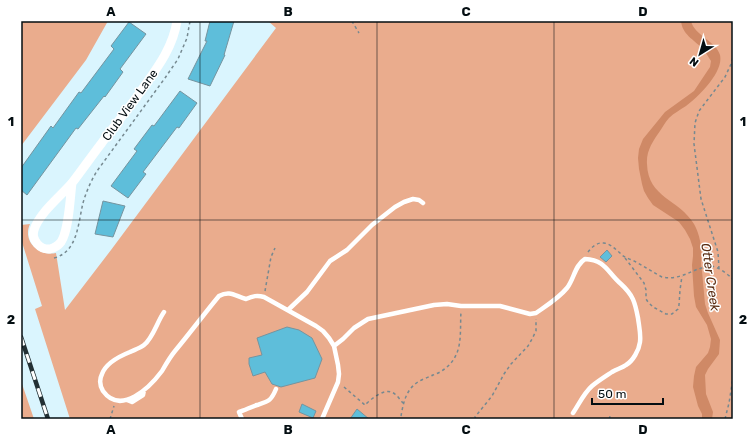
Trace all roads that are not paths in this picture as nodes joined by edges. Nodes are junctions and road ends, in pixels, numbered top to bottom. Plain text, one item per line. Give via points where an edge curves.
1 (177, 21) edge
2 (72, 183) junction
3 (423, 203) dead end
4 (288, 310) junction
5 (164, 312) dead end
6 (334, 346) junction
7 (276, 389) dead end
8 (573, 413) dead end
9 (242, 419) edge
10 (322, 419) edge

1 - 2 street, Club View Lane via 173,40 166,54
2 - 2 street, Club View Lane via 35,226 33,238 42,248 53,248 61,242 66,228
3 - 4 lane via 413,199 404,202 372,225 347,250 330,261 307,292
4 - 5 lane via 257,295 246,299 224,293 144,390 127,400 116,401 102,389 102,374 109,364 144,345
4 - 6 lane via 323,331
6 - 8 lane via 368,319 434,305 500,306 530,314 536,313 567,288 582,261 597,261 632,295 640,344 630,362 592,386
6 - 10 lane via 338,382
7 - 9 lane via 267,403 239,412

